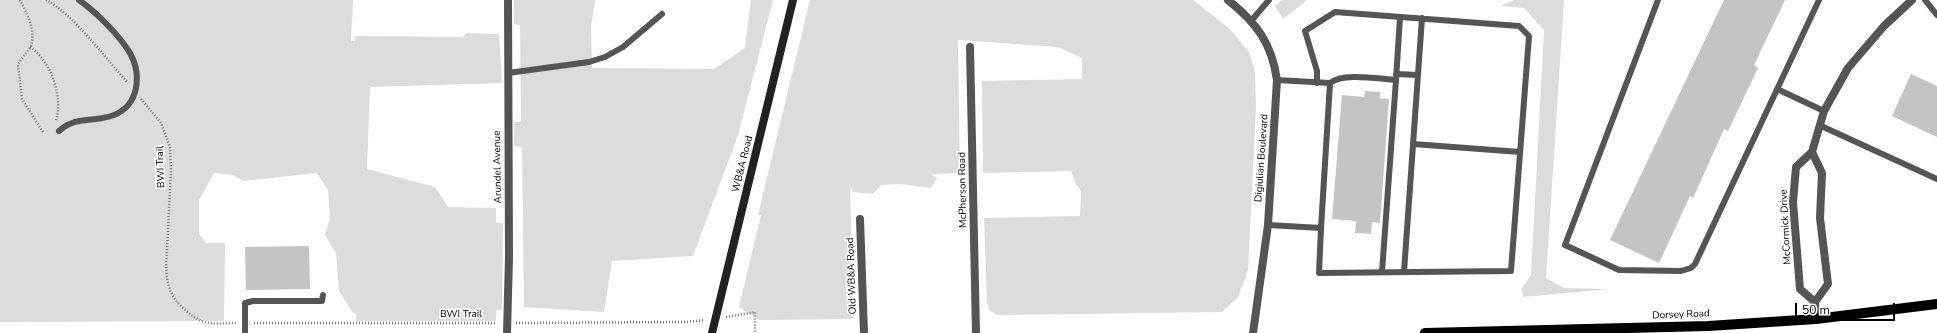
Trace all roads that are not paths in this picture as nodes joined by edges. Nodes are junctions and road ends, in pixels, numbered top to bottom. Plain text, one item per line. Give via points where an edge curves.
1 (79, 0) edge
2 (508, 0) edge
3 (793, 0) edge
4 (1228, 0) edge
5 (1269, 0) edge
6 (1658, 0) edge
7 (1819, 0) edge
8 (1912, 0) edge
9 (1925, 0) edge
10 (662, 14) dead end
11 (1937, 15) edge
12 (1400, 17) junction
13 (1422, 18) junction
14 (1251, 21) junction
15 (970, 47) dead end
16 (508, 73) junction
17 (1418, 75) junction
18 (1396, 77) junction
19 (1277, 80) junction
20 (1317, 83) junction
21 (1330, 83) junction
22 (1778, 89) junction
23 (1824, 111) junction
24 (1819, 125) junction
25 (57, 130) road end
26 (1413, 144) junction
27 (1520, 152) junction
28 (1812, 152) junction
29 (1937, 180) edge
30 (860, 219) dead end
31 (1268, 225) junction
32 (1321, 228) junction
33 (1382, 272) junction
34 (1404, 272) junction
35 (323, 295) dead end
36 (1815, 302) junction
37 (1937, 304) edge
38 (1816, 319) junction
39 (245, 333) edge
40 (507, 333) edge
41 (712, 333) edge
42 (864, 333) edge
43 (976, 333) edge
44 (1253, 333) edge
45 (1425, 333) edge

1 - 25 lane via 110,28 130,52 136,69 136,92 123,110 113,115 81,120
2 - 16 street, Arundel Avenue
3 - 41 street, WB&A Road
4 - 14 street, Digiulian Boulevard
5 - 14 lane
6 - 22 lane via 1565,245 1619,270 1681,271 1691,268
7 - 22 lane
8 - 23 street via 1858,54
9 - 11 lane
10 - 16 lane via 623,47 605,57 588,62
12 - 13 lane
12 - 18 lane
12 - 20 lane via 1335,12 1305,31
13 - 17 lane
13 - 27 lane via 1519,26 1529,36
14 - 19 street, Digiulian Boulevard via 1270,48
15 - 43 street, McPherson Road
16 - 40 street, Arundel Avenue
17 - 18 lane
17 - 26 lane
18 - 21 lane via 1345,77
18 - 33 lane
19 - 20 lane
19 - 31 street, Digiulian Boulevard
20 - 21 lane
21 - 32 lane
22 - 23 lane
23 - 24 street
24 - 28 street
24 - 29 lane
26 - 27 lane
26 - 34 lane
27 - 34 lane via 1511,271
28 - 36 street via 1822,174 1820,218 1828,284
28 - 36 street, McCormick Drive via 1796,167 1793,202 1800,289
30 - 42 street, Old WB&A Road
31 - 32 lane
31 - 44 street, Digiulian Boulevard
32 - 33 lane via 1319,273
33 - 34 lane
35 - 39 lane via 322,301 245,303
36 - 38 street
37 - 38 main road, Dorsey Road
38 - 45 main road, Dorsey Road via 1669,328

